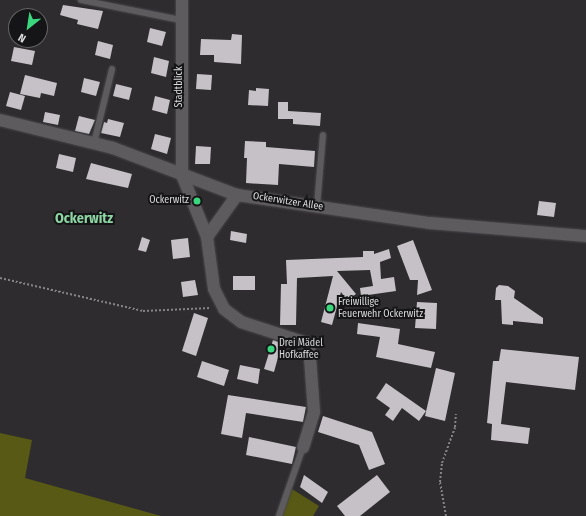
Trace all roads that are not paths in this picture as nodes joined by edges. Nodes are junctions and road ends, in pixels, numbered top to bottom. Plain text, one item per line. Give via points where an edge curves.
1 (81, 0) edge
2 (182, 0) edge
3 (180, 20) junction
4 (112, 69) dead end
5 (0, 120) edge
6 (323, 135) dead end
7 (94, 143) junction
8 (182, 175) junction
9 (237, 195) junction
10 (317, 206) junction
11 (586, 236) edge
12 (207, 237) junction
13 (303, 447) joint
14 (279, 516) edge

1 - 3 lane
2 - 3 street, Stadtblick
3 - 8 street, Stadtblick
4 - 7 lane
5 - 7 street, Ockerwitzer Allee
6 - 10 lane
7 - 8 street, Ockerwitzer Allee via 162,164
8 - 9 street, Ockerwitzer Allee
8 - 12 street
9 - 10 street, Ockerwitzer Allee
9 - 12 street
10 - 11 street, Ockerwitzer Allee via 430,223
12 - 13 street via 214,289 224,309 241,322 308,344 314,412
13 - 14 lane

